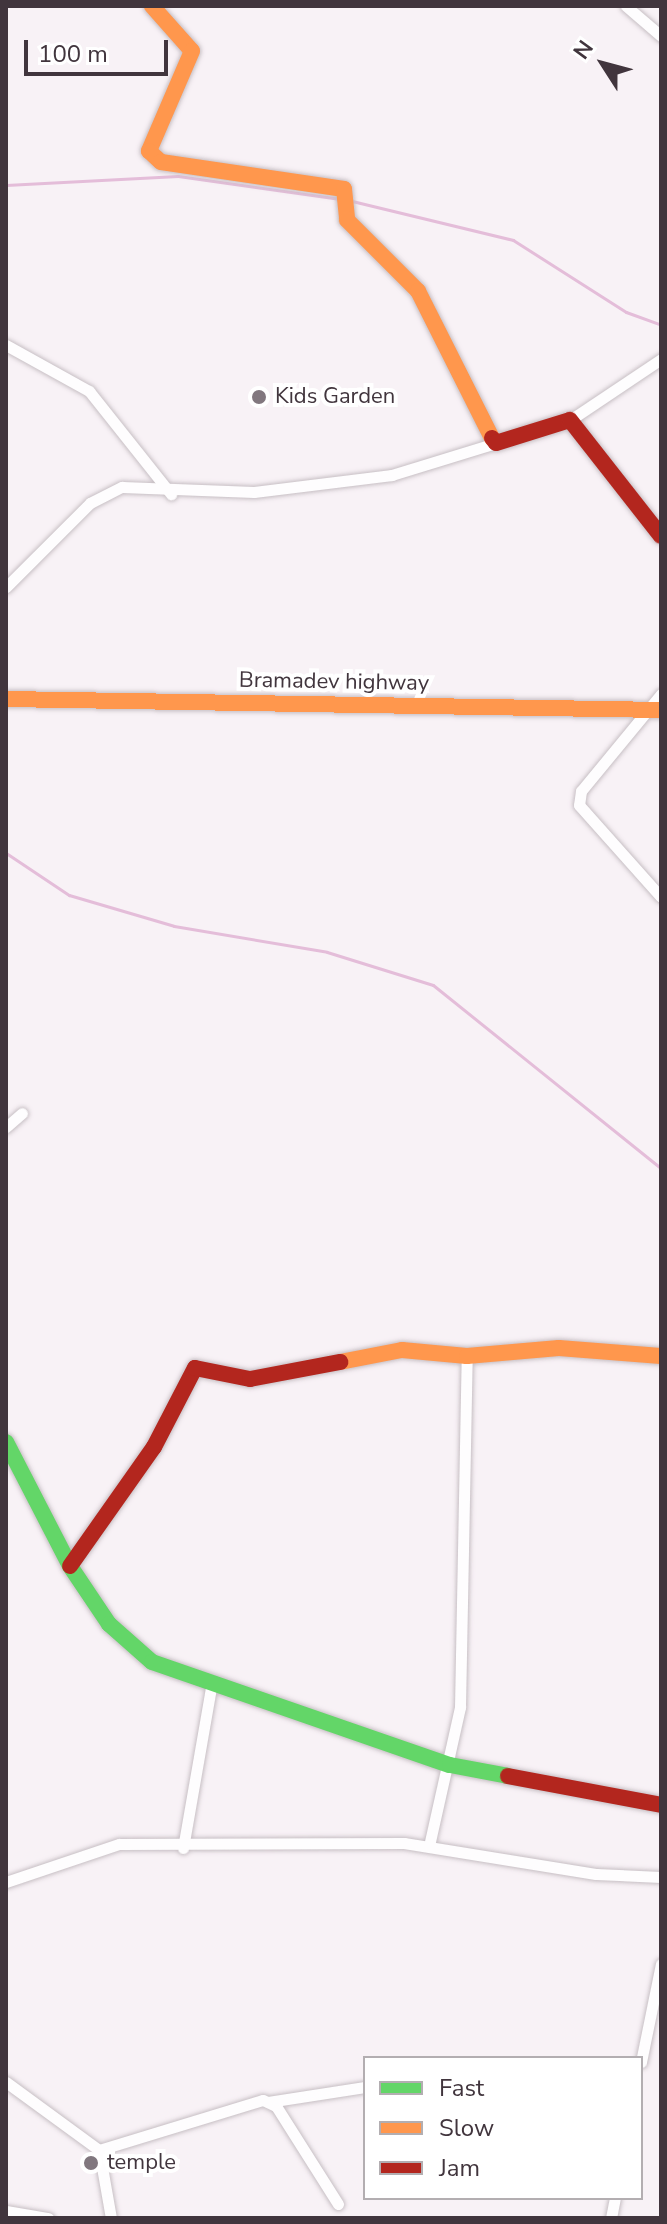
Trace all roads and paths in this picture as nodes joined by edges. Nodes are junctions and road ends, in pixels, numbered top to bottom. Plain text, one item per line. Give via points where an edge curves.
1 (152, 6) edge
2 (626, 6) edge
3 (661, 36) edge
4 (6, 345) edge
5 (661, 359) edge
6 (570, 420) junction
7 (496, 443) junction
8 (171, 494) junction
9 (661, 536) edge
10 (6, 587) edge
11 (661, 694) edge
12 (6, 699) edge
13 (654, 711) edge
14 (661, 897) edge
15 (22, 1113) dead end
16 (6, 1127) edge
17 (467, 1356) junction
18 (661, 1356) edge
19 (6, 1442) edge
20 (70, 1566) junction
21 (212, 1682) junction
22 (450, 1765) junction
23 (661, 1805) edge
24 (429, 1846) junction
25 (183, 1848) junction
26 (661, 1877) edge
27 (6, 1882) edge
28 (661, 1964) edge
29 (642, 2056) edge
30 (6, 2082) edge
31 (363, 2087) edge
32 (268, 2102) junction
33 (99, 2150) junction
34 (338, 2204) dead end
35 (6, 2211) edge
36 (48, 2218) edge
37 (111, 2218) edge

1 - 7 street via 192,51 149,151 161,162 344,189 347,220 418,291
2 - 3 street
4 - 8 street via 89,391
5 - 6 street
6 - 7 street
6 - 9 street
7 - 8 street via 392,475
8 - 10 street via 122,487 90,503
11 - 13 street
12 - 13 street, Bramadev highway
13 - 14 street via 581,791 579,805
15 - 16 street
17 - 18 street via 559,1348
17 - 20 street via 353,1354 250,1379 195,1368 154,1447
17 - 22 street via 462,1668
19 - 20 street
20 - 21 street via 109,1624 152,1662
21 - 22 street
21 - 25 street
22 - 23 street
22 - 24 street
24 - 25 street
24 - 26 street
25 - 27 street via 119,1844
28 - 29 street
30 - 33 street
31 - 32 street
32 - 33 street
32 - 34 street
33 - 37 street
35 - 36 street

